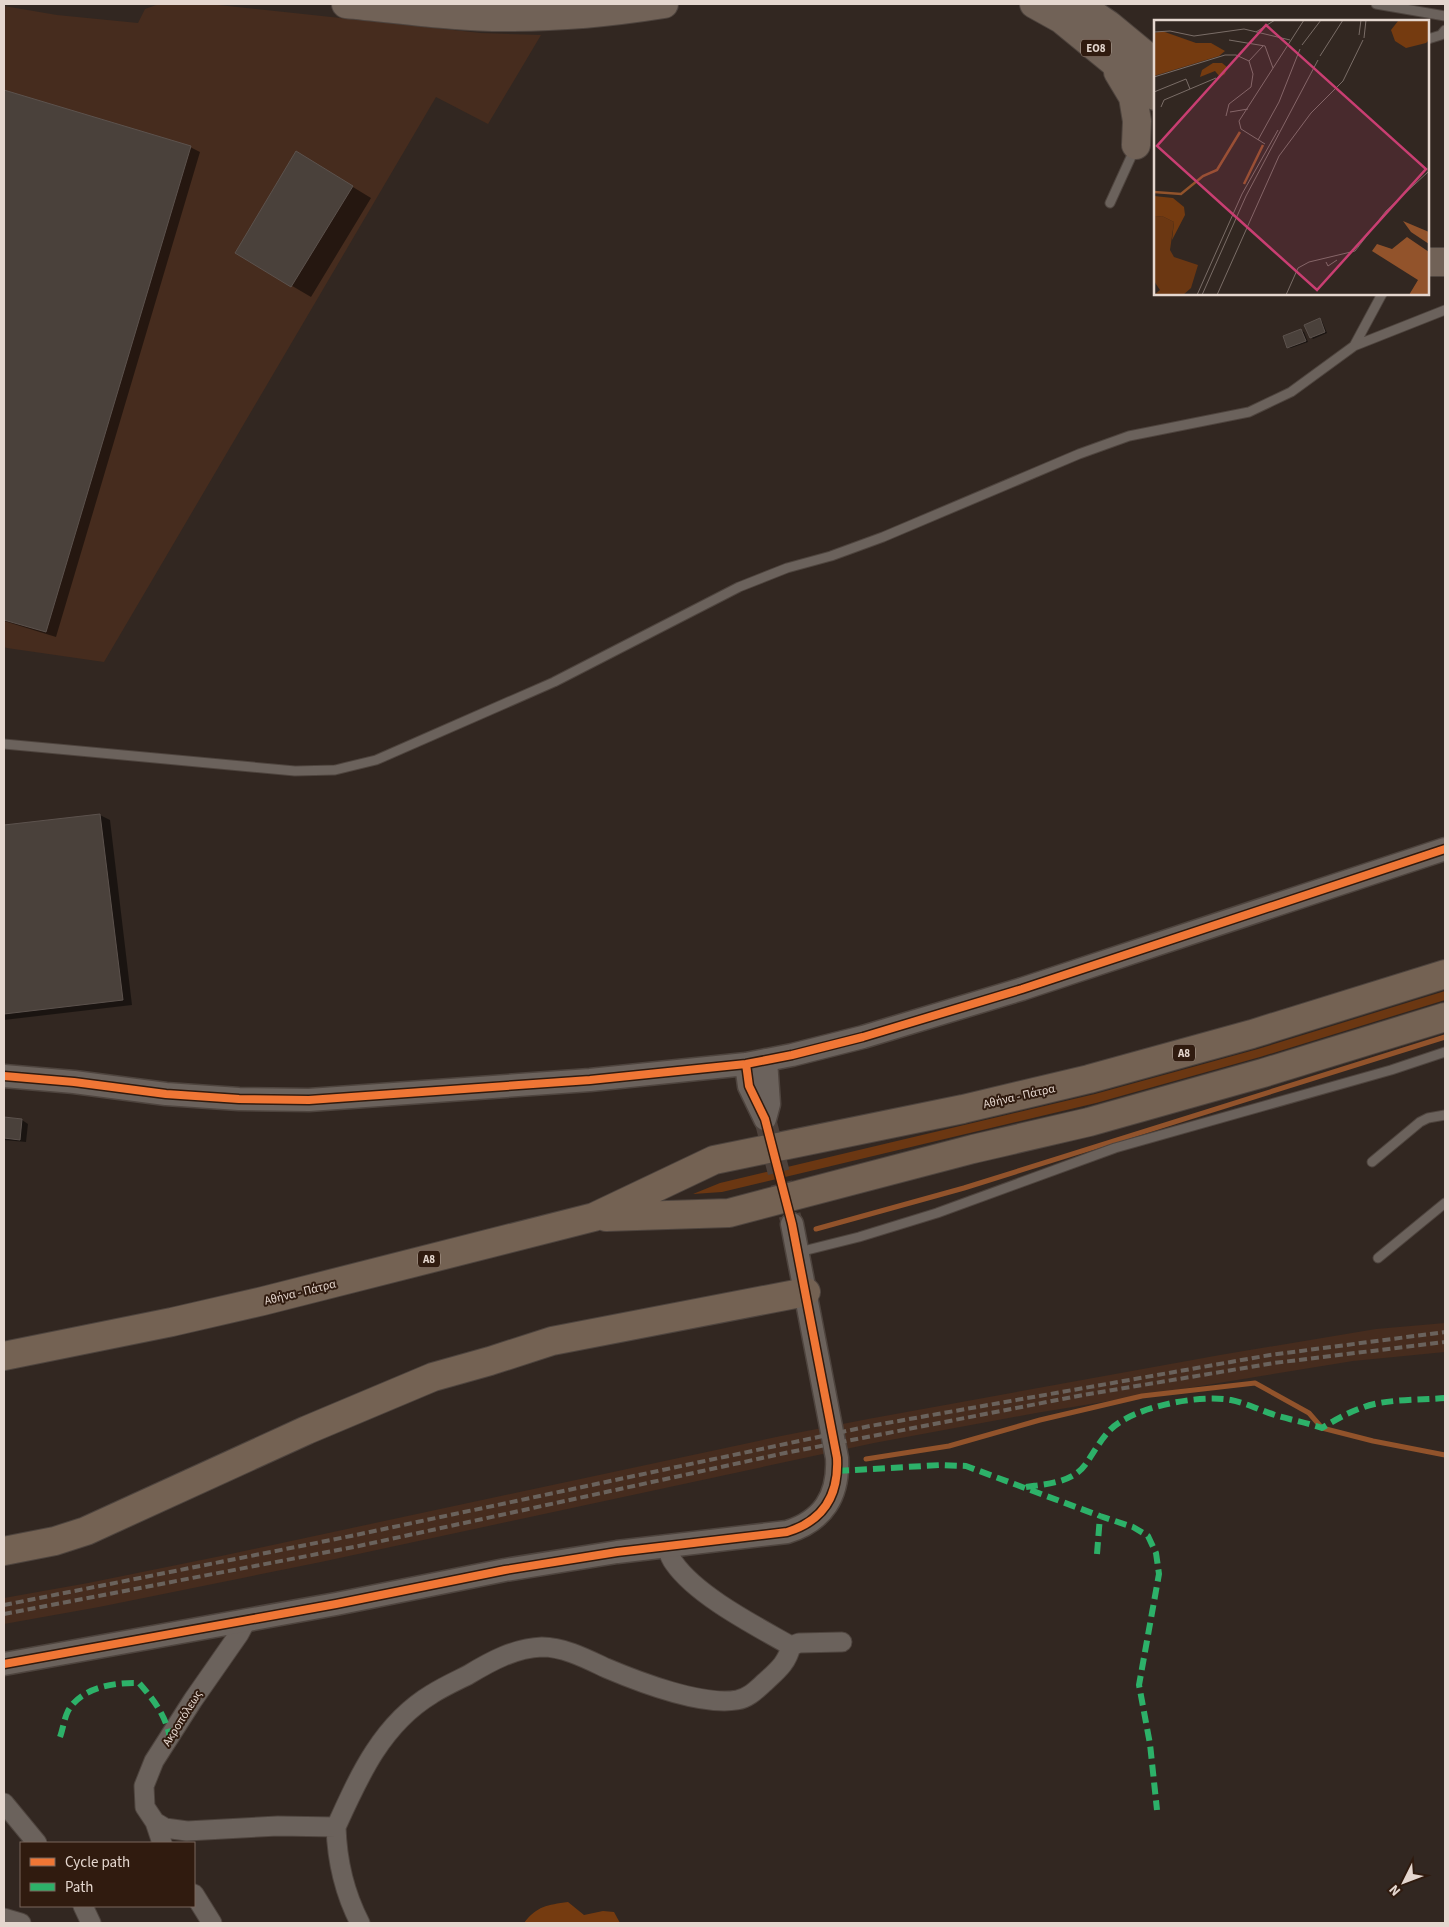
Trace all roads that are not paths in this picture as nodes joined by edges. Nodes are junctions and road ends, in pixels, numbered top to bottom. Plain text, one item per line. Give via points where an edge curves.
1 (346, 4) edge
2 (1034, 4) edge
3 (1078, 4) edge
4 (1376, 4) edge
5 (650, 5) edge
6 (1445, 16) edge
7 (1445, 30) edge
8 (1429, 39) edge
9 (1106, 55) junction
10 (1149, 55) edge
11 (1150, 109) edge
12 (1110, 203) dead end
13 (1429, 262) edge
14 (1445, 262) edge
15 (1381, 295) edge
16 (1445, 310) edge
17 (1354, 346) junction
18 (4, 744) edge
19 (1445, 849) edge
20 (1445, 974) edge
21 (1445, 1017) edge
22 (1445, 1052) edge
23 (4, 1076) edge
24 (1445, 1114) edge
25 (1372, 1162) dead end
26 (1445, 1203) edge
27 (594, 1217) junction
28 (792, 1224) tunnel mouth
29 (798, 1252) junction
30 (1378, 1258) dead end
31 (806, 1292) junction
32 (4, 1356) edge
33 (666, 1545) junction
34 (4, 1551) edge
35 (247, 1619) junction
36 (842, 1642) dead end
37 (791, 1646) junction
38 (4, 1664) edge
39 (4, 1803) edge
40 (155, 1822) junction
41 (336, 1827) junction
42 (36, 1842) edge
43 (162, 1842) edge
44 (195, 1896) edge
45 (83, 1907) edge
46 (4, 1918) edge
47 (21, 1923) edge
48 (91, 1923) edge
49 (212, 1923) edge
50 (360, 1923) edge

1 - 5 main road via 457,16 617,11
2 - 9 main road, ΕΟ8 via 1061,20
3 - 10 main road, ΕΟ8
4 - 6 lane
7 - 8 lane
9 - 11 main road, ΕΟ8
9 - 11 main road via 1134,97 1137,121
11 - 12 lane
13 - 14 main road
15 - 17 lane
16 - 17 lane
17 - 18 lane via 1291,392 1248,412 1130,436 883,536 739,587 554,682 376,760 335,770 295,771
19 - 23 street via 1022,989 854,1039 756,1062 590,1080 309,1100 166,1094
20 - 27 highway, Αθήνα - Πάτρα / Α8 via 1252,1034 1089,1079 963,1109 714,1160
21 - 27 highway, Αθήνα - Πάτρα / Α8 via 1094,1121 729,1213
22 - 29 lane via 1115,1148 937,1213
24 - 25 lane via 1420,1122
26 - 30 lane
27 - 32 highway, Αθήνα - Πάτρα / Α8 via 264,1301
28 - 29 street
29 - 31 street
31 - 33 street via 837,1458 838,1472 832,1496 817,1516 797,1528 740,1538
31 - 34 highway via 552,1341 433,1377 307,1430 86,1531
33 - 35 street via 505,1570
33 - 37 street via 673,1562 693,1584
35 - 38 street
35 - 40 street, Ακροπόλεως via 154,1761 144,1786 145,1807
36 - 37 street
37 - 41 street via 788,1659 775,1673 750,1695 738,1700 694,1697 580,1656 542,1647 498,1657 430,1695 402,1717 361,1772
39 - 42 street
40 - 41 street via 164,1828 187,1831 278,1826
40 - 43 street, Ακροπόλεως
41 - 50 street via 343,1879
44 - 49 street
45 - 48 street
46 - 47 street

